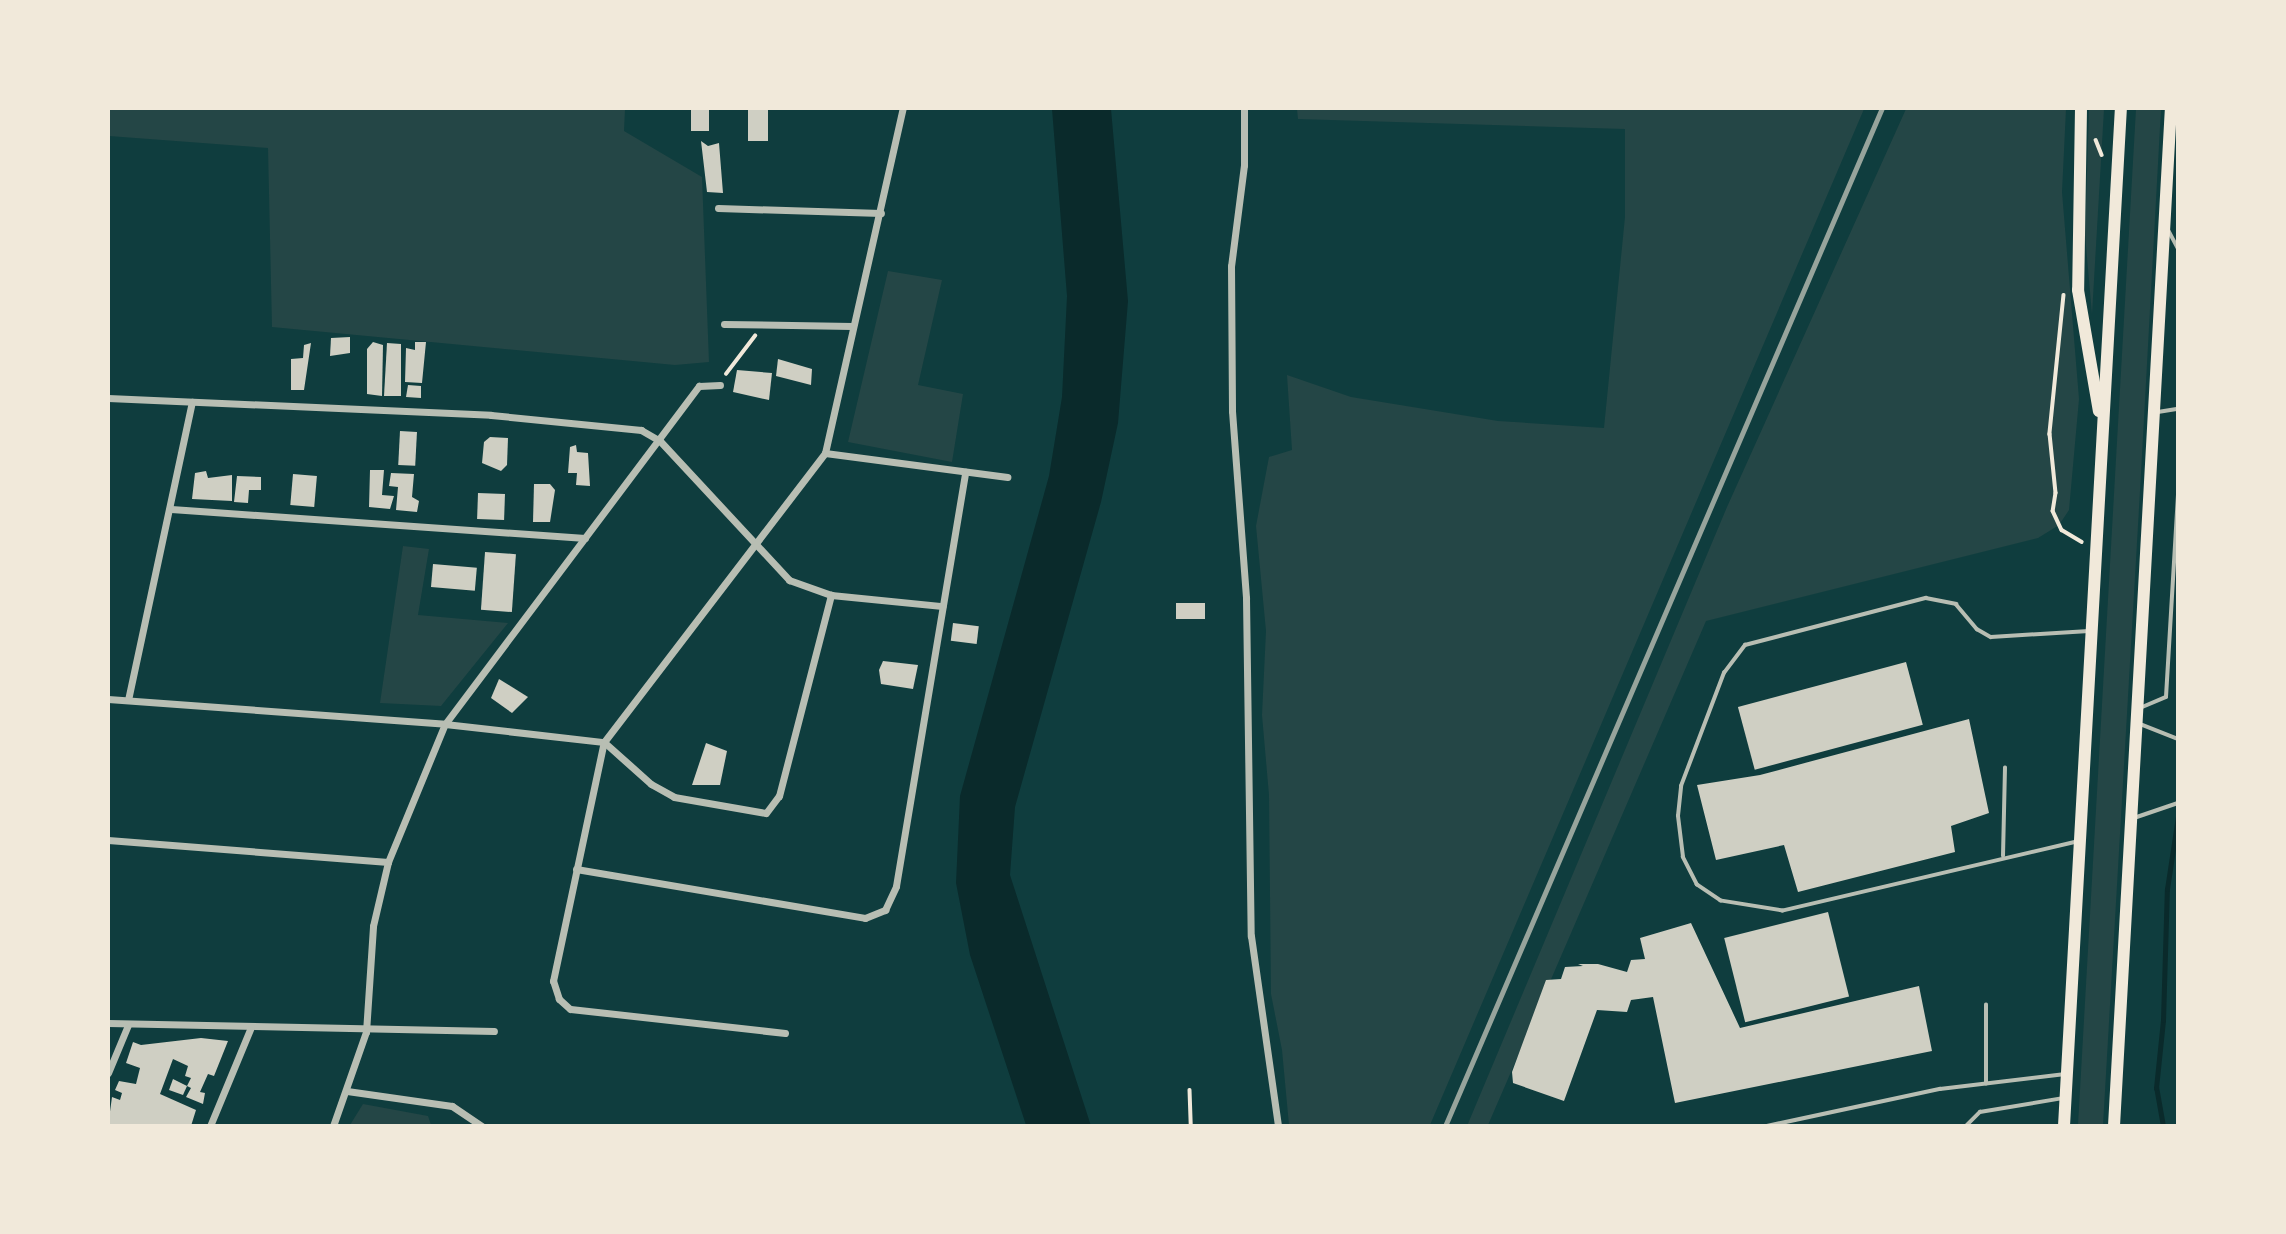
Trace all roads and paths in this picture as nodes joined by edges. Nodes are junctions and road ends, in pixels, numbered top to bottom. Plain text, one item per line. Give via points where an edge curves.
1 (903, 108) edge
2 (1244, 108) edge
3 (2081, 108) edge
4 (2120, 108) edge
5 (2171, 108) edge
6 (718, 208) dead end
7 (881, 213) junction
8 (2165, 223) junction
9 (2178, 248) edge
10 (2066, 290) dead end
11 (724, 324) dead end
12 (768, 324) junction
13 (852, 326) junction
14 (720, 385) joint
15 (108, 398) edge
16 (192, 402) junction
17 (2178, 409) edge
18 (2155, 413) junction
19 (2102, 421) junction
20 (660, 441) junction
21 (825, 453) junction
22 (965, 472) junction
23 (1007, 477) dead end
24 (2178, 493) edge
25 (171, 509) junction
26 (585, 538) junction
27 (754, 547) junction
28 (2095, 550) junction
29 (831, 595) junction
30 (942, 606) junction
31 (2091, 631) junction
32 (108, 699) edge
33 (128, 700) junction
34 (2138, 709) junction
35 (2137, 723) junction
36 (445, 724) junction
37 (2178, 739) edge
38 (604, 742) junction
39 (2006, 768) dead end
40 (2177, 802) edge
41 (2132, 818) junction
42 (108, 840) edge
43 (2080, 842) junction
44 (2003, 856) junction
45 (388, 862) junction
46 (576, 869) junction
47 (1986, 1005) dead end
48 (108, 1023) edge
49 (128, 1025) junction
50 (251, 1027) junction
51 (494, 1031) dead end
52 (366, 1032) junction
53 (785, 1033) dead end
54 (108, 1073) edge
55 (2067, 1073) junction
56 (1986, 1084) junction
57 (1190, 1090) dead end
58 (346, 1091) junction
59 (2066, 1098) junction
60 (210, 1125) edge
61 (333, 1125) edge
62 (482, 1125) edge
63 (1191, 1125) edge
64 (1278, 1125) edge
65 (1767, 1125) edge
66 (1966, 1125) edge
67 (2064, 1125) edge
68 (2114, 1125) edge

1 - 7 street
2 - 64 street via 1244,165 1231,266 1232,411 1246,598 1250,913 1257,998 1275,1083
3 - 19 main road via 2078,290 2086,356
4 - 19 main road
5 - 8 main road
6 - 7 street
7 - 13 street
8 - 9 lane
8 - 18 main road
10 - 28 path via 2050,434 2056,493 2053,511 2062,530
11 - 12 street
12 - 13 street
12 - 14 path via 744,347
13 - 21 street
14 - 20 street via 699,386
15 - 16 street
16 - 20 street via 491,415 640,430
16 - 25 street
17 - 18 lane
18 - 34 main road
19 - 28 main road
20 - 26 street
20 - 27 street
21 - 22 street
21 - 27 street
22 - 23 street
22 - 30 street
24 - 34 lane via 2166,697
25 - 26 street
25 - 33 street
26 - 36 street
27 - 29 street via 789,580
27 - 38 street
28 - 31 main road
29 - 30 street
29 - 38 street via 772,810 758,813 674,797 651,784
30 - 46 street via 896,886 885,910 865,918
31 - 43 main road
31 - 44 lane via 1991,637 1956,604 1926,597 1745,645 1724,673 1681,786 1678,816 1683,858 1697,885 1721,901 1752,908 1783,911
32 - 33 street
33 - 36 street
34 - 35 main road
35 - 37 lane
35 - 41 main road
36 - 38 street
36 - 45 street
38 - 46 street
39 - 44 lane
40 - 41 lane
41 - 68 main road
42 - 45 street
43 - 44 lane
43 - 55 main road
45 - 52 street via 373,926
46 - 53 street via 554,981 559,999 570,1009
47 - 56 lane
48 - 49 street
49 - 50 street
49 - 54 street
50 - 52 street
50 - 60 street
51 - 52 street
52 - 58 street
55 - 56 lane
55 - 59 main road
56 - 65 lane
57 - 63 path
58 - 61 street
58 - 62 street via 452,1106
59 - 66 lane via 1980,1112
59 - 67 main road

